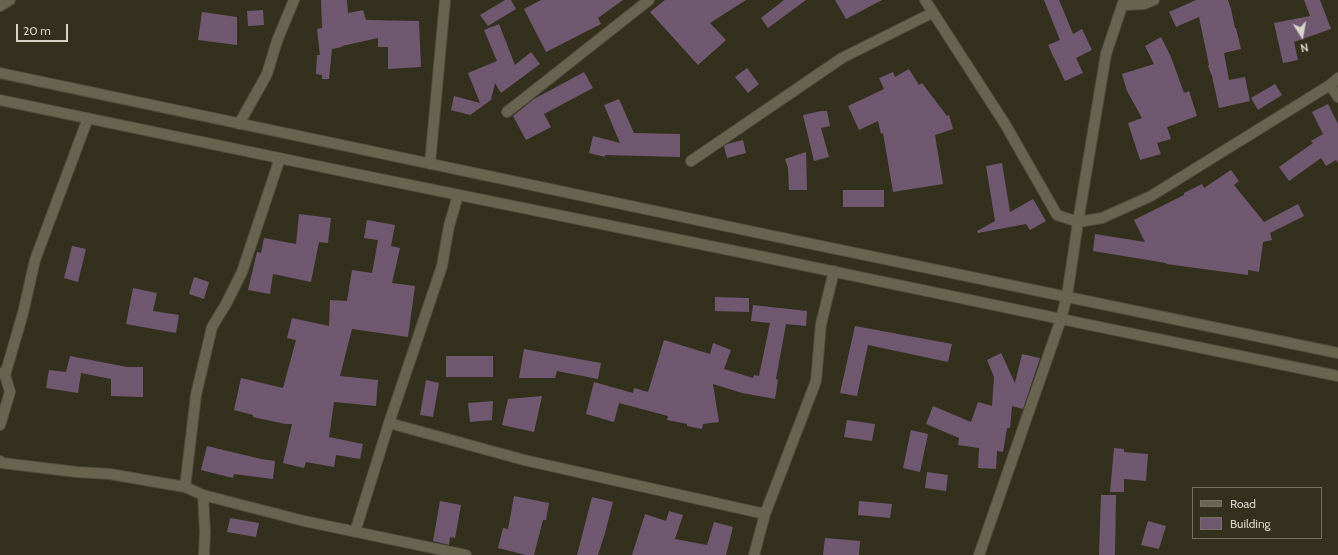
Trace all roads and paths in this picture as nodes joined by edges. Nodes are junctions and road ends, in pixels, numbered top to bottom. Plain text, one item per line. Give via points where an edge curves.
1 (10, 0) edge
2 (294, 0) edge
3 (445, 0) edge
4 (649, 0) edge
5 (925, 0) edge
6 (1154, 0) edge
7 (1123, 2) edge
8 (0, 6) edge
9 (932, 13) junction
10 (0, 73) edge
11 (1334, 82) edge
12 (1338, 97) edge
13 (0, 100) edge
14 (507, 112) dead end
15 (88, 118) junction
16 (239, 124) junction
17 (280, 158) junction
18 (691, 161) dead end
19 (430, 164) junction
20 (458, 195) junction
21 (1078, 222) junction
22 (834, 271) junction
23 (1067, 296) junction
24 (1061, 319) junction
25 (1338, 353) edge
26 (2, 374) edge
27 (1338, 376) edge
28 (389, 423) junction
29 (0, 425) edge
30 (0, 461) edge
31 (185, 487) junction
32 (203, 495) junction
33 (765, 514) junction
34 (356, 532) junction
35 (204, 555) edge
36 (466, 555) edge
37 (754, 555) edge
38 (979, 555) edge

1 - 8 street
2 - 16 street via 267,74
3 - 19 street
4 - 14 street
5 - 9 street
6 - 7 street via 1144,4
7 - 21 street via 1106,54
9 - 18 street via 842,58
9 - 21 street via 1005,124 1056,216
10 - 16 street
11 - 12 street
11 - 21 street via 1151,196 1102,218
13 - 15 street
15 - 17 street
15 - 26 street via 35,260 23,313
16 - 19 street
17 - 20 street
17 - 31 street via 242,272 212,327 196,394
19 - 23 street
20 - 22 street
20 - 28 street via 442,266
21 - 23 street
22 - 24 street
22 - 33 street via 822,324 816,381
23 - 24 street
23 - 25 street
24 - 27 street
24 - 38 street
26 - 29 street via 10,392
28 - 33 street via 524,460
28 - 34 street
30 - 31 street via 110,474
31 - 32 street
32 - 34 street
32 - 35 street
33 - 37 street
34 - 36 street

